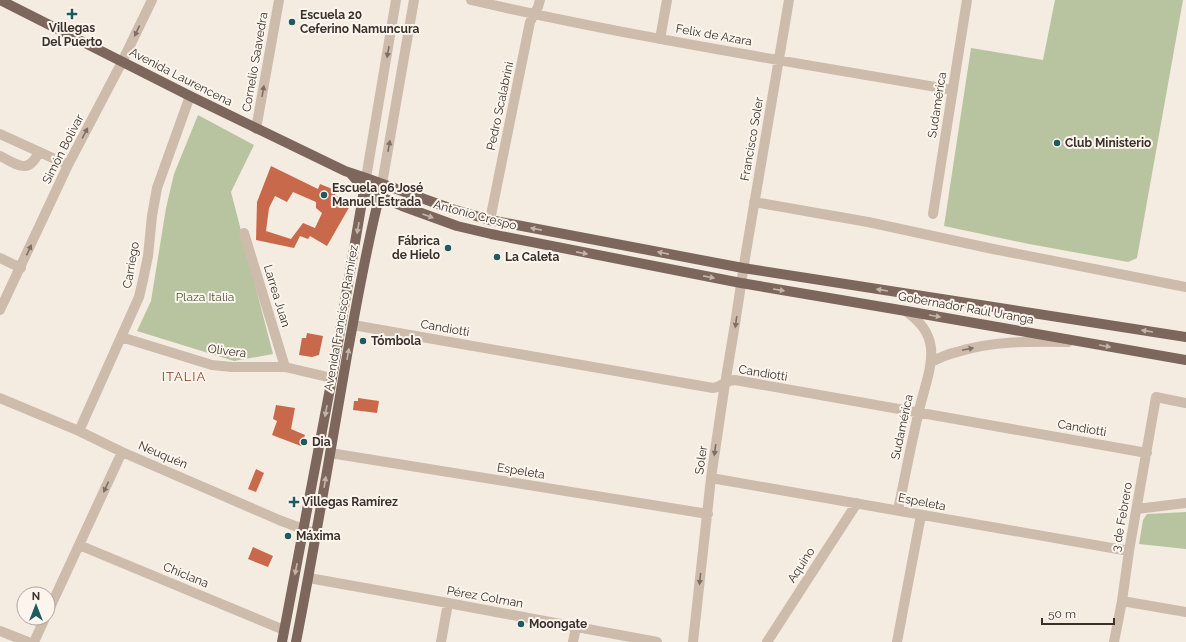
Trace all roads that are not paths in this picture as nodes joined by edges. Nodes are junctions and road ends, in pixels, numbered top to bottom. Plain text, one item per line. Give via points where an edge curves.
1 (0, 0) edge
2 (152, 0) edge
3 (279, 0) edge
4 (396, 0) edge
5 (414, 0) edge
6 (472, 0) edge
7 (540, 0) edge
8 (667, 0) edge
9 (789, 0) edge
10 (967, 0) edge
11 (534, 15) junction
12 (660, 39) junction
13 (778, 60) junction
14 (122, 62) junction
15 (953, 90) junction
16 (190, 96) junction
17 (256, 129) junction
18 (0, 134) edge
19 (40, 152) junction
20 (0, 156) edge
21 (68, 165) junction
22 (351, 174) junction
23 (366, 178) junction
24 (382, 184) junction
25 (365, 190) junction
26 (379, 196) junction
27 (754, 202) junction
28 (933, 214) dead end
29 (490, 220) junction
30 (244, 233) dead end
31 (0, 258) edge
32 (21, 268) junction
33 (743, 268) junction
34 (741, 283) junction
35 (1186, 287) edge
36 (0, 310) edge
37 (906, 311) junction
38 (353, 325) junction
39 (121, 337) junction
40 (1186, 337) edge
41 (1086, 343) junction
42 (1186, 360) edge
43 (931, 362) junction
44 (285, 367) junction
45 (332, 378) junction
46 (725, 384) junction
47 (0, 398) edge
48 (1186, 403) edge
49 (918, 412) junction
50 (79, 431) junction
51 (122, 452) junction
52 (330, 453) junction
53 (1147, 453) junction
54 (711, 478) junction
55 (857, 503) junction
56 (1186, 503) edge
57 (1137, 509) junction
58 (898, 510) junction
59 (708, 514) junction
60 (921, 515) junction
61 (304, 530) junction
62 (316, 534) junction
63 (79, 545) junction
64 (1129, 551) junction
65 (308, 578) junction
66 (56, 595) edge
67 (1122, 601) junction
68 (448, 603) junction
69 (1186, 612) edge
70 (41, 626) edge
71 (576, 627) junction
72 (284, 630) junction
73 (0, 631) edge
74 (28, 642) edge
75 (34, 642) edge
76 (282, 642) edge
77 (296, 642) edge
78 (441, 642) edge
79 (573, 642) edge
80 (657, 642) edge
81 (693, 642) edge
82 (767, 642) edge
83 (897, 642) edge
84 (1114, 642) edge

1 - 14 main road, Avenida Laurencena
2 -> 14 street, Simón Bolívar
17 -> 3 street, Cornelio Saavedra
4 -> 23 street, Avenida Francisco Ramírez
24 -> 5 street, Avenida Francisco Ramírez
6 - 11 street, Felix de Azara
7 - 11 street, Pedro Scalabrini
8 - 12 street
9 - 13 street, Francisco Soler
10 - 15 street, Sudamérica
11 - 12 street, Felix de Azara
11 - 29 street, Pedro Scalabrini via 530,22
12 - 13 street, Felix de Azara
13 - 15 street, Felix de Azara
13 - 27 street, Francisco Soler
14 - 16 main road, Avenida Laurencena
21 -> 14 street, Simón Bolívar
15 - 28 street, Sudamérica
16 - 17 main road, Avenida Laurencena
16 - 39 street, Carriego via 157,188 143,280
17 - 22 main road, Avenida Laurencena
18 - 19 street
19 - 20 street via 35,161 25,166
19 - 21 street
32 -> 21 street, Simón Bolívar
22 - 23 main road, Antonio Crespo
22 - 25 main road, Antonio Crespo
23 - 24 main road, Antonio Crespo
23 - 25 main road, Avenida Francisco Ramírez
24 - 26 main road, Avenida Francisco Ramírez
24 - 29 main road, Antonio Crespo
25 - 26 main road, Antonio Crespo
25 -> 45 main road, Avenida Francisco Ramírez
26 -> 34 main road, Antonio Crespo via 457,226
26 - 38 main road, Avenida Francisco Ramírez
27 - 33 street, Francisco Soler
27 - 35 street via 868,222
33 -> 29 main road, Antonio Crespo
30 - 44 street, Larrea Juan
31 - 32 street
32 - 36 street, Simón Bolívar
33 - 34 street, Francisco Soler
40 -> 33 main road, Gobernador Raúl Uranga
34 -> 37 main road, Gobernador Raúl Uranga
34 -> 46 street, Soler
37 -> 41 main road, Gobernador Raúl Uranga
37 - 43 street, Sudamérica via 918,320 927,332
38 - 46 street, Candiotti via 712,388
52 -> 38 main road, Avenida Francisco Ramírez
39 - 44 street, Olivera via 212,365
39 - 50 street, Carriego
41 -> 42 main road, Gobernador Raúl Uranga
43 -> 41 street via 957,352 984,346 1039,342
43 - 49 street, Sudamérica
44 - 45 street, Olivera
45 -> 61 main road, Avenida Francisco Ramírez
46 - 49 street, Candiotti via 735,380
46 -> 54 street, Soler
47 - 50 street, Neuquén
48 - 53 street, 3 de Febrero via 1156,397
49 - 53 street, Candiotti
49 - 58 street, Sudamérica
50 - 51 street, Neuquén
51 - 61 street, Neuquén
51 -> 63 street
52 - 59 street, Espeleta
62 -> 52 main road, Avenida Francisco Ramírez
53 - 57 street, 3 de Febrero
54 - 55 street, Espeleta
54 - 59 street, Soler
55 - 58 street, Espeleta
55 - 82 street, Aquino
56 - 57 street
57 - 64 street, 3 de Febrero
58 - 60 street, Espeleta
59 -> 81 street, Soler
60 - 64 street, Espeleta
60 - 83 street
61 - 62 street, Neuquén
61 -> 72 main road, Avenida Francisco Ramírez
62 - 65 main road, Avenida Francisco Ramírez
63 - 66 street
63 - 72 street, Chiclana
64 - 67 street, 3 de Febrero
65 - 68 street, Pérez Colman
65 - 77 main road, Avenida Francisco Ramírez
67 - 69 street
67 - 84 street, 3 de Febrero
68 - 71 street, Pérez Colman
68 - 78 street
70 - 75 street
71 - 79 street
71 - 80 street, Pérez Colman
72 - 76 main road, Avenida Francisco Ramírez
73 - 74 street

